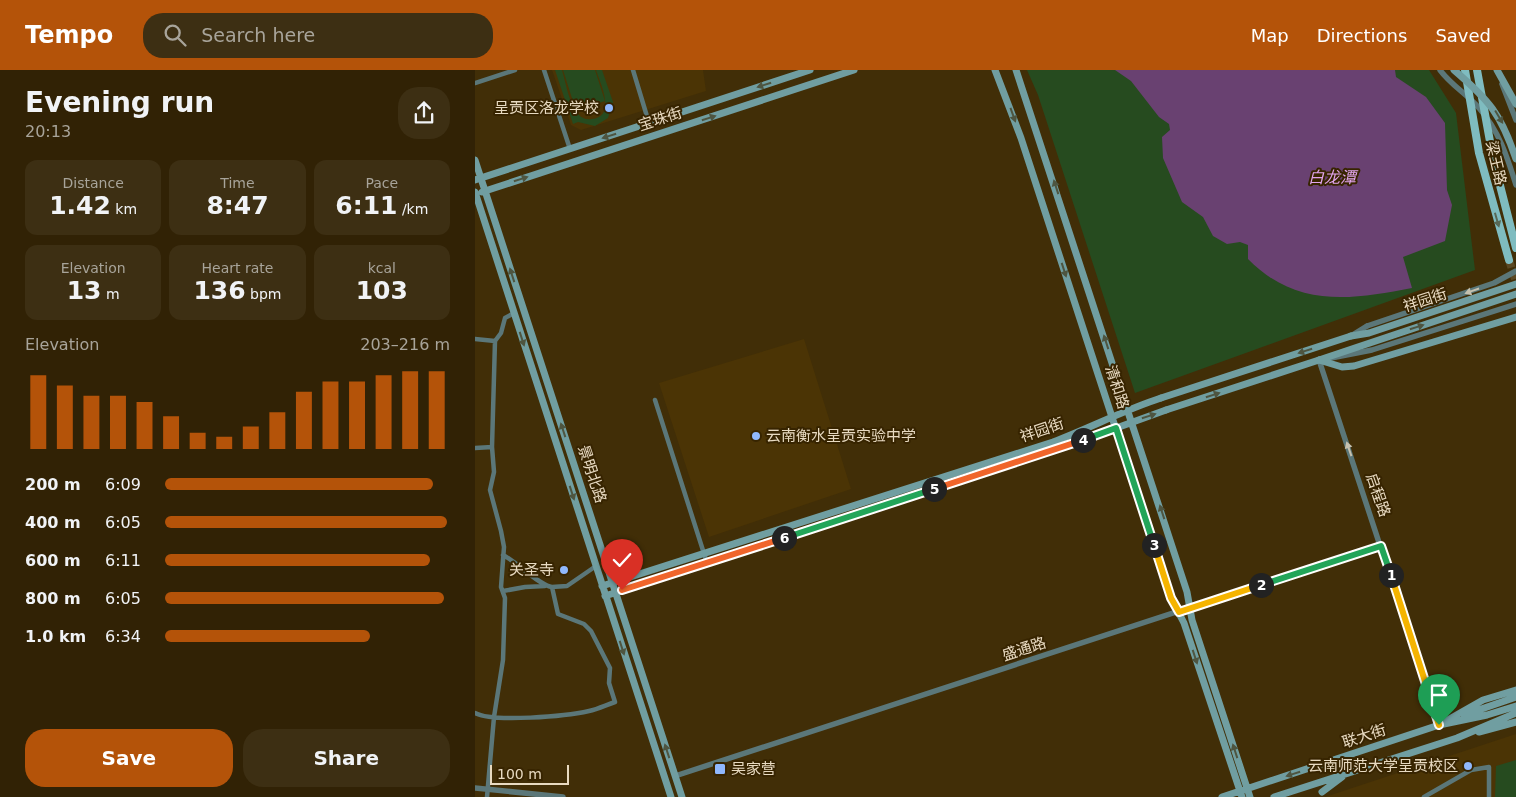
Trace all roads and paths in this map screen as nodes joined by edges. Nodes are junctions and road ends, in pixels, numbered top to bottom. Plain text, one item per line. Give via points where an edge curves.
1 (515, 70) edge
2 (544, 70) edge
3 (633, 70) edge
4 (810, 70) edge
5 (854, 70) edge
6 (995, 70) edge
7 (1016, 70) edge
8 (1440, 70) edge
9 (1454, 70) edge
10 (1465, 70) edge
11 (1477, 70) edge
12 (1498, 74) edge
13 (475, 83) edge
14 (1516, 104) edge
15 (1516, 120) edge
16 (649, 123) junction
17 (570, 149) junction
18 (1516, 159) edge
19 (475, 160) edge
20 (478, 179) edge
21 (1516, 185) edge
22 (485, 191) junction
23 (475, 194) edge
24 (1516, 248) edge
25 (1509, 260) tunnel mouth
26 (1516, 271) edge
27 (1516, 284) edge
28 (1516, 294) edge
29 (1516, 304) edge
30 (514, 313) junction
31 (1516, 317) edge
32 (1351, 336) junction
33 (475, 339) edge
34 (495, 341) junction
35 (1319, 360) junction
36 (655, 400) dead end
37 (1128, 409) junction
38 (1113, 418) junction
39 (1132, 422) junction
40 (1116, 428) junction
41 (492, 447) junction
42 (475, 448) edge
43 (1381, 546) junction
44 (503, 555) junction
45 (704, 555) junction
46 (707, 564) junction
47 (596, 566) junction
48 (613, 583) junction
49 (545, 586) junction
50 (602, 586) junction
51 (552, 587) junction
52 (503, 591) junction
53 (616, 592) junction
54 (605, 596) junction
55 (1190, 608) junction
56 (1179, 612) junction
57 (1516, 690) edge
58 (1516, 697) edge
59 (1516, 706) edge
60 (1516, 712) edge
61 (475, 713) edge
62 (494, 717) junction
63 (1516, 722) edge
64 (1439, 725) junction
65 (1457, 738) junction
66 (1347, 773) junction
67 (675, 776) junction
68 (475, 788) edge
69 (488, 790) junction
70 (1243, 792) edge
71 (1323, 792) dead end
72 (487, 797) edge
73 (563, 797) edge
74 (671, 797) edge
75 (682, 797) edge
76 (1222, 797) edge
77 (1250, 797) edge
78 (1274, 797) edge
79 (1424, 797) edge
80 (1489, 797) edge

1 - 13 street
2 - 17 street
3 - 16 street
4 -> 16 main road, 宝珠街
22 -> 5 main road, 宝珠街
6 -> 38 main road, 清和路 via 1021,138
37 -> 7 main road, 清和路
8 - 21 street via 1491,122
9 -> 18 main road, bridge via 1497,112
10 -> 25 main road, 梁王路 via 1479,153
11 - 24 main road, 梁王路, bridge via 1493,158
12 - 14 main road
12 - 15 street
16 -> 17 main road, 宝珠街
17 - 20 main road, 宝珠街
19 - 20 main road, 景明北路
20 - 22 main road, 景明北路
22 - 23 main road, 宝珠街
48 -> 22 main road, 景明北路
23 - 30 main road, 景明北路
26 -> 32 street, bridge via 1494,284 1367,326
27 - 32 main road, 祥园街 via 1369,333
35 -> 28 main road, 祥园街
29 - 35 street via 1372,350
30 - 34 street via 505,318 501,334
30 -> 47 main road, 景明北路
31 - 35 main road via 1377,361 1342,367
32 -> 37 main road, 祥园街, bridge
33 - 34 street
34 - 41 street
39 -> 35 main road, 祥园街, bridge
43 -> 35 street, 启程路
36 - 45 street
37 - 38 main road, 祥园街
37 - 39 main road, 清和路
38 - 40 main road, 清和路
38 - 45 main road, 祥园街 via 1053,442
39 - 40 main road, 祥园街
55 -> 39 main road, 清和路
40 - 46 main road, 祥园街
40 - 56 main road, 清和路 via 1171,598
41 - 42 street
41 - 44 street via 494,472 491,490
43 - 55 street, 盛通路
43 - 64 street, 启程路
44 - 49 street
44 - 52 street
45 - 46 street
45 - 48 main road, 祥园街
46 - 53 main road, 祥园街
47 - 50 main road, 景明北路
47 - 51 street via 567,586
48 - 50 main road, 祥园街
48 - 53 main road, 景明北路
49 - 51 street
49 - 52 street
50 - 54 main road, 景明北路
51 - 62 street via 559,614 584,624 594,636 610,668 609,683 615,702 590,711
52 - 62 street via 503,660
53 - 54 main road, 祥园街
67 -> 53 main road, 景明北路
54 -> 74 main road, 景明北路
55 - 56 street, 盛通路
70 -> 55 main road, 清和路
56 - 67 street, 盛通路
56 -> 70 main road, 清和路
57 - 64 main road via 1483,700
58 - 64 main road
59 - 64 main road, 联大街
60 - 65 main road, 联大街
61 - 62 street
62 - 69 street
63 - 65 main road
64 -> 70 main road, 联大街
65 - 66 main road, 联大街
66 - 71 main road
66 - 78 main road, 联大街
67 - 75 main road, 景明北路
68 - 69 street
69 - 72 street
69 - 73 street
70 - 76 main road, 联大街
70 - 77 main road, 清和路
79 - 80 street via 1471,770 1489,767

